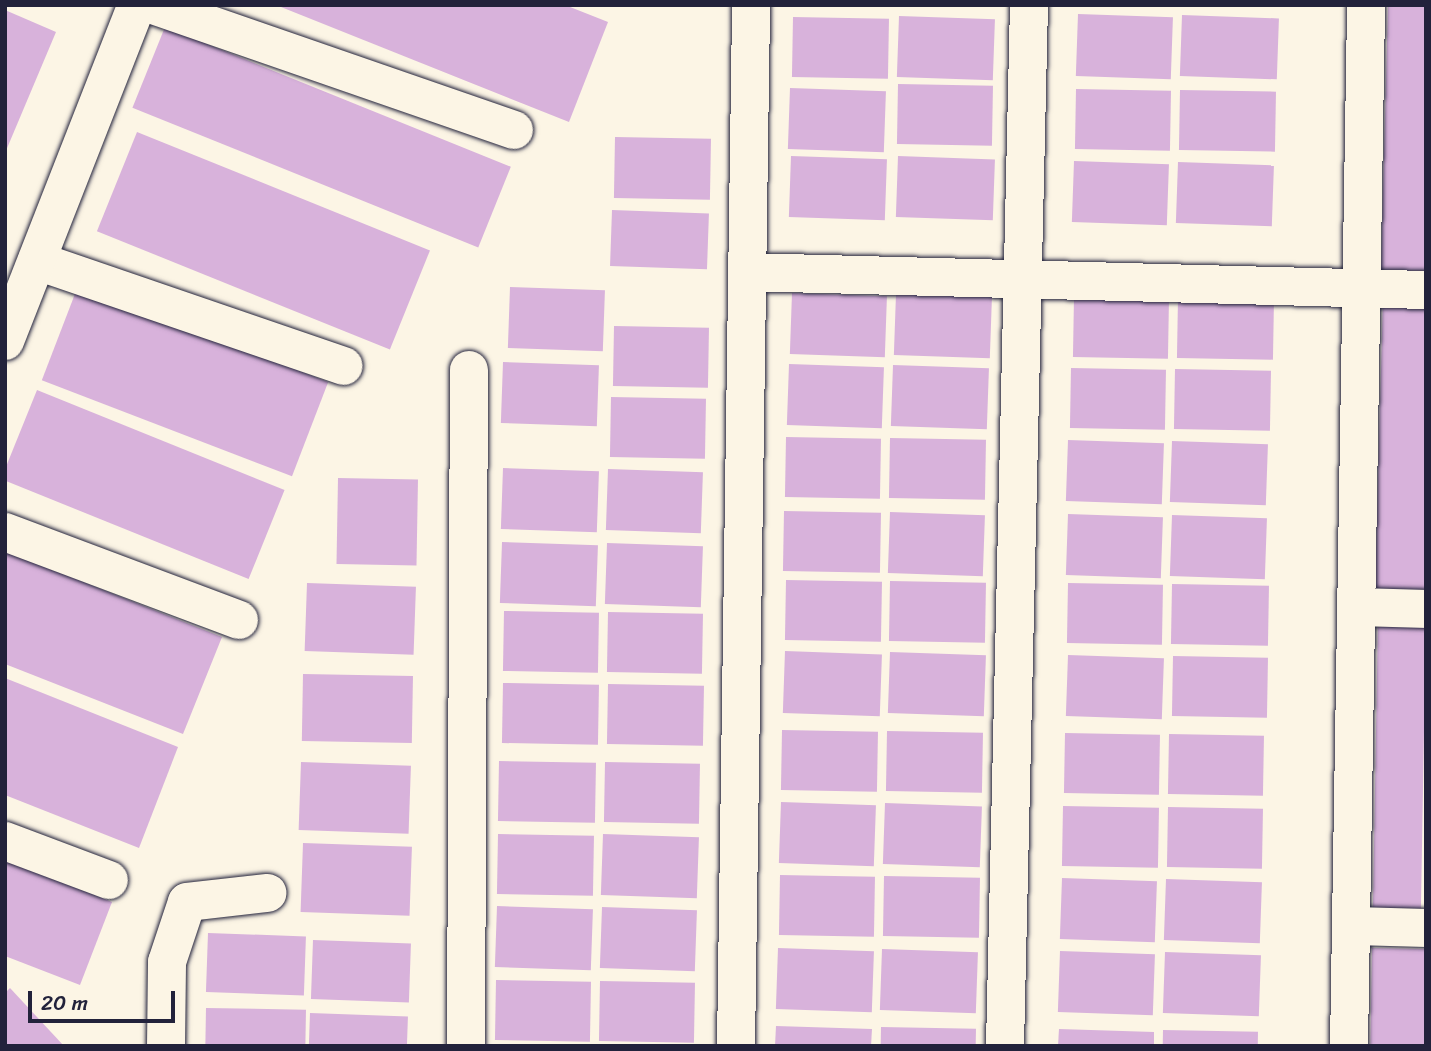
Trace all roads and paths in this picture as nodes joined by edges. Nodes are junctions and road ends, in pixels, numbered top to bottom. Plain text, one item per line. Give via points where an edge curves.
1 (137, 5) edge
2 (153, 5) edge
3 (751, 5) edge
4 (1029, 5) edge
5 (1366, 5) edge
6 (514, 130) dead end
7 (37, 261) junction
8 (747, 272) junction
9 (1022, 280) junction
10 (1364, 288) junction
11 (1426, 290) edge
12 (5, 341) edge
13 (344, 366) dead end
14 (469, 370) dead end
15 (5, 532) edge
16 (1360, 607) junction
17 (1426, 609) edge
18 (239, 620) dead end
19 (5, 841) edge
20 (109, 880) dead end
21 (267, 893) dead end
22 (1355, 926) junction
23 (1426, 928) edge
24 (166, 1046) edge
25 (466, 1046) edge
26 (736, 1046) edge
27 (1005, 1046) edge
28 (1349, 1046) edge

1 - 7 street
2 - 6 street
3 - 8 street
4 - 9 street
5 - 10 street
7 - 12 street
7 - 13 street
8 - 9 street
8 - 26 street
9 - 10 street
9 - 27 street
10 - 11 street
10 - 16 street
14 - 25 street
15 - 18 street
16 - 17 street
16 - 22 street
19 - 20 street
21 - 24 street via 187,902 167,962
22 - 23 street
22 - 28 street

